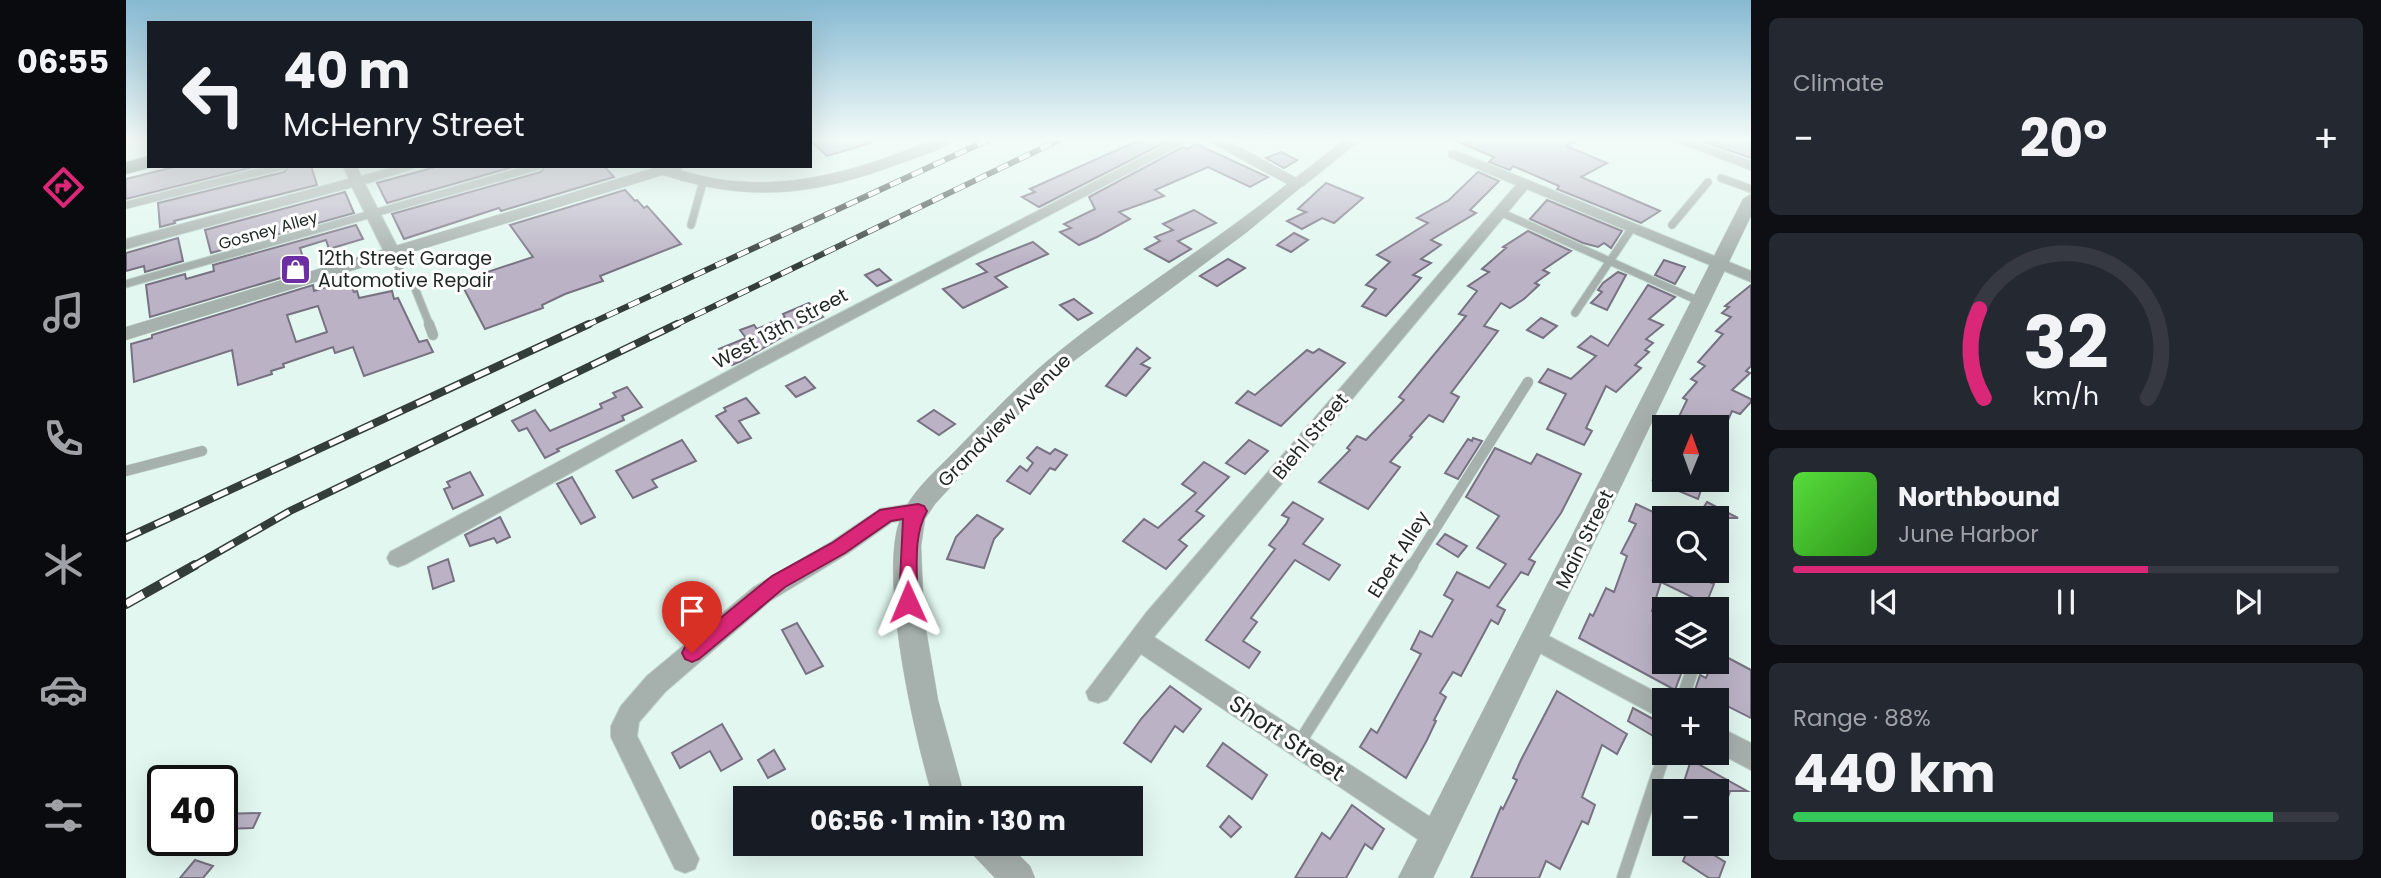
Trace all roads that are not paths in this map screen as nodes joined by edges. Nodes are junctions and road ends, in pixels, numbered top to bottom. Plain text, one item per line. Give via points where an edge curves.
1 (223, 181) edge
2 (356, 181) joint
3 (488, 181) edge
4 (624, 181) edge
5 (834, 181) edge
6 (1105, 181) edge
7 (1294, 181) edge
8 (1301, 181) edge
9 (1520, 181) edge
10 (1729, 181) edge
11 (704, 182) joint
12 (1708, 182) dead end
13 (1298, 183) junction
14 (1525, 183) junction
15 (821, 184) joint
16 (1751, 189) edge
17 (1751, 200) edge
18 (126, 205) edge
19 (1500, 212) junction
20 (371, 215) junction
21 (691, 225) dead end
22 (1672, 225) dead end
23 (1632, 228) junction
24 (126, 244) edge
25 (392, 253) junction
26 (1609, 260) junction
27 (1718, 264) junction
28 (1751, 277) edge
29 (126, 284) edge
30 (1702, 302) junction
31 (1575, 313) dead end
32 (126, 334) edge
33 (433, 335) dead end
34 (1528, 382) dead end
35 (202, 451) dead end
36 (126, 471) edge
37 (918, 511) junction
38 (398, 558) dead end
39 (1535, 639) junction
40 (1139, 640) junction
41 (1098, 692) dead end
42 (1652, 702) edge
43 (1298, 745) junction
44 (1729, 745) edge
45 (1751, 757) edge
46 (1661, 765) edge
47 (945, 786) edge
48 (1434, 836) junction
49 (997, 856) edge
50 (684, 859) dead end
51 (1018, 878) edge
52 (1415, 878) edge
53 (1623, 878) edge

1 - 18 lane
2 - 20 street
2 - 24 street
3 - 20 lane, Gosney Alley
4 - 25 street
5 - 15 street
6 - 38 street, West 13th Street
7 - 13 street
8 - 13 street
9 - 14 street
10 - 16 lane
11 - 15 street via 768,188
11 - 21 lane
12 - 22 lane
13 - 37 street, Grandview Avenue via 1042,377 926,497
14 - 19 street, Biehl Street
14 - 23 street
17 - 27 street, Main Street
19 - 26 lane
19 - 40 street, Biehl Street
20 - 25 street
20 - 29 lane, Gosney Alley
23 - 26 lane
23 - 27 street
25 - 32 street
25 - 33 lane via 414,286
26 - 30 lane
26 - 31 lane
27 - 28 street
27 - 30 street, Main Street
30 - 39 street, Main Street
34 - 43 lane, Ebert Alley
35 - 36 lane
37 - 47 street, Grandview Avenue via 909,538 908,602
37 - 50 street via 887,515 778,582 656,684 630,714 624,737
39 - 42 street
39 - 48 street, Main Street
40 - 41 street, Biehl Street
40 - 43 street, Short Street
43 - 48 street, Short Street
44 - 45 street
46 - 53 lane
48 - 52 street, Main Street
49 - 51 street

